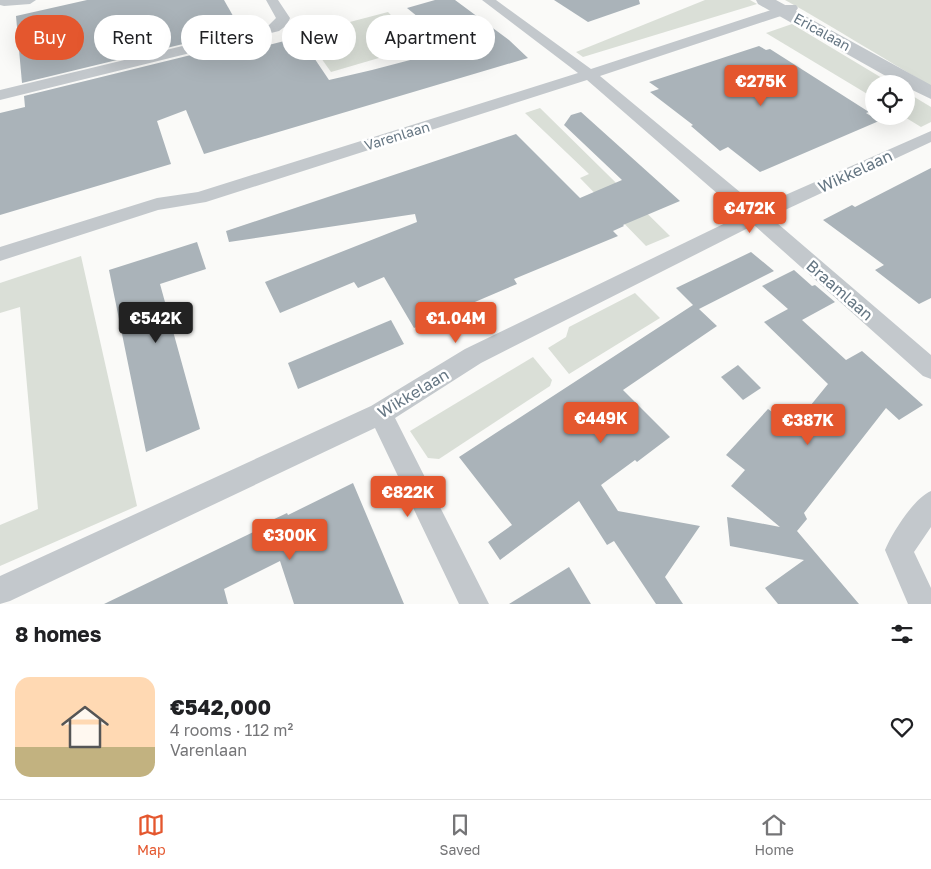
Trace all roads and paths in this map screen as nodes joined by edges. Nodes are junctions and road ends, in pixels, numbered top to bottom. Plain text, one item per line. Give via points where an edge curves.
1 (30, 0) edge
2 (272, 0) edge
3 (488, 0) edge
4 (764, 0) edge
5 (4, 2) dead end
6 (783, 6) edge
7 (590, 75) junction
8 (931, 93) edge
9 (0, 95) edge
10 (931, 136) edge
11 (756, 216) junction
12 (0, 254) edge
13 (931, 369) edge
14 (380, 414) junction
15 (931, 504) edge
16 (0, 591) edge
17 (474, 604) edge
18 (923, 604) edge

1 - 5 street
2 - 9 street via 283,18 274,28
3 - 7 street, Braamlaan
4 - 6 street, Ericalaan
6 - 7 street, Varenlaan
6 - 8 street, Ericalaan
7 - 11 street, Braamlaan
7 - 12 street, Varenlaan via 199,198 158,204
10 - 11 street, Wikkelaan
11 - 13 street, Braamlaan
11 - 14 street, Wikkelaan via 473,356
14 - 16 street, Wikkelaan
14 - 17 street
15 - 18 street via 899,550

